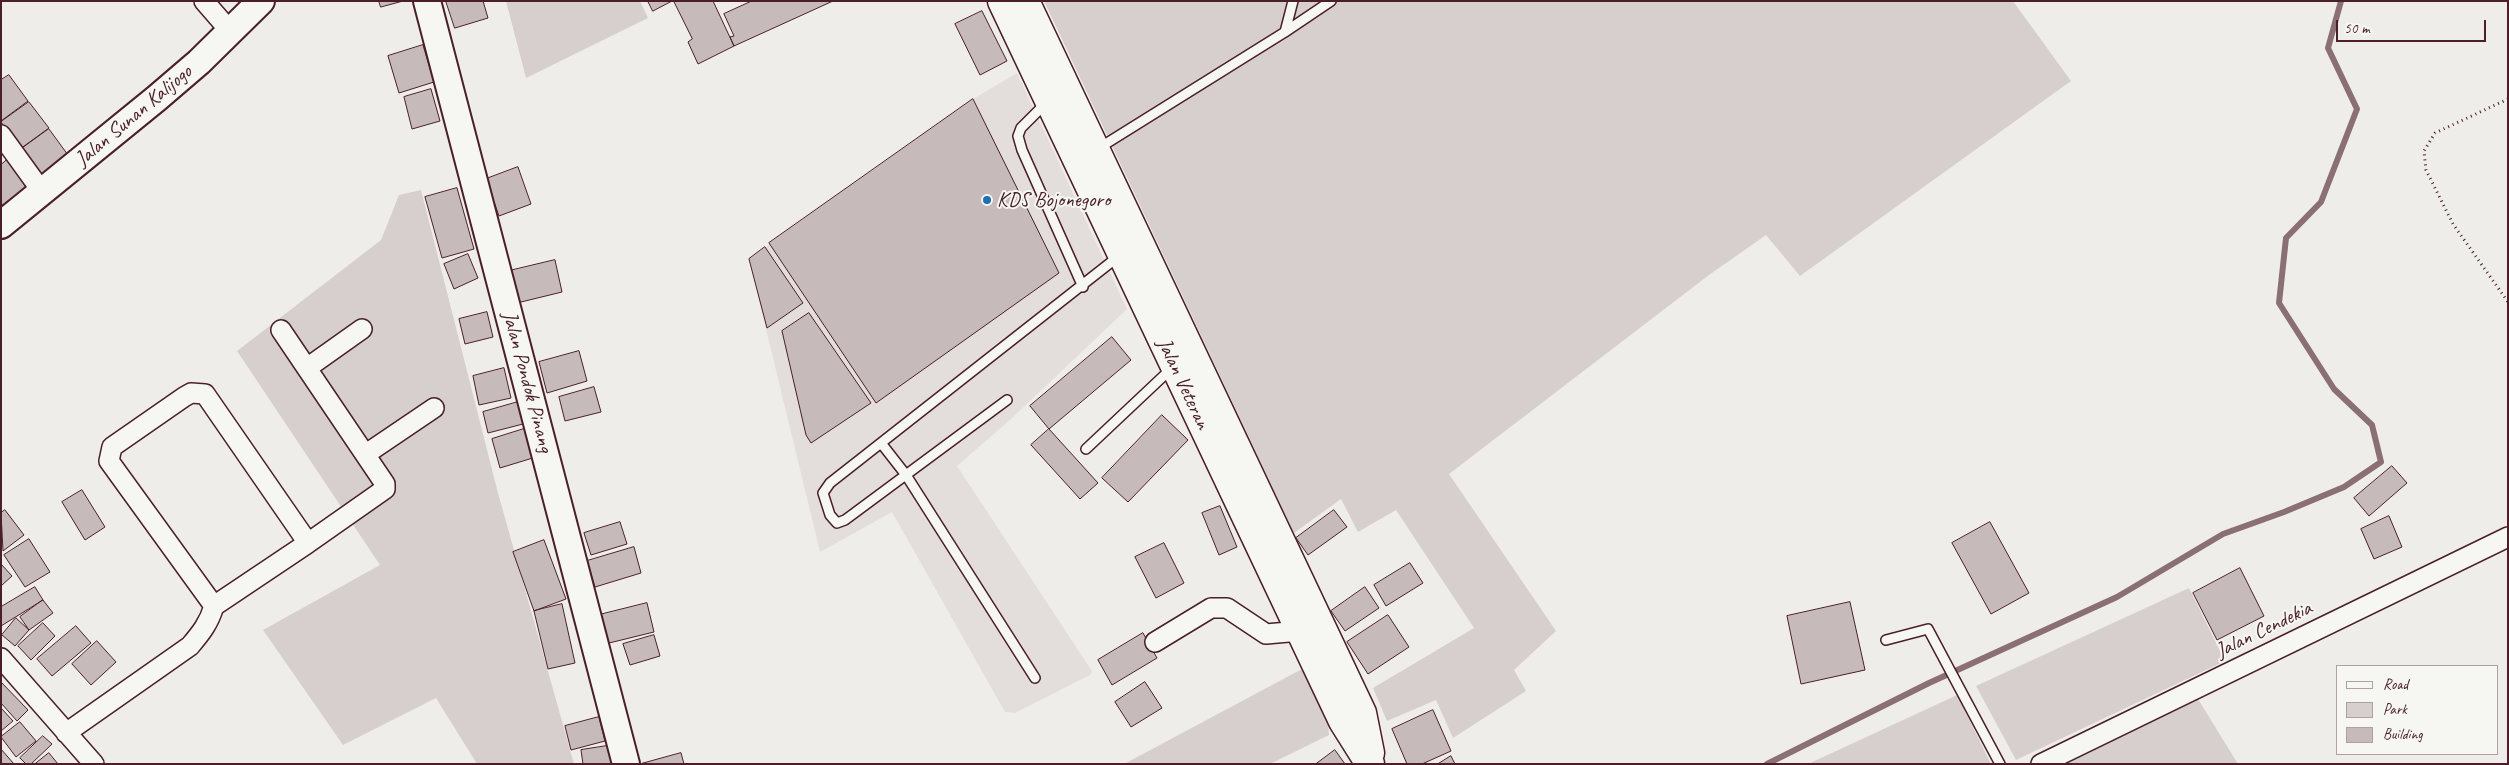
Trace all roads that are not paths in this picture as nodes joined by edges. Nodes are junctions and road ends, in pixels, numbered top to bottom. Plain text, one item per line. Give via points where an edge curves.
1 (204, 1) edge
2 (261, 1) edge
3 (427, 1) edge
4 (1002, 1) edge
5 (1025, 1) edge
6 (1292, 1) edge
7 (1331, 1) edge
8 (230, 31) junction
9 (1285, 32) junction
10 (1049, 100) junction
11 (1, 135) edge
12 (1086, 155) junction
13 (43, 193) junction
14 (1, 225) edge
15 (1121, 254) junction
16 (1083, 287) junction
17 (362, 329) dead end
18 (281, 330) dead end
19 (1174, 366) junction
20 (307, 368) junction
21 (1007, 400) dead end
22 (434, 408) dead end
23 (881, 443) junction
24 (1086, 448) dead end
25 (366, 454) junction
26 (906, 475) junction
27 (2508, 537) edge
28 (308, 543) junction
29 (214, 606) junction
30 (1300, 631) junction
31 (1886, 640) dead end
32 (1154, 642) dead end
33 (1, 658) edge
34 (1035, 678) dead end
35 (66, 733) junction
36 (94, 764) edge
37 (626, 764) edge
38 (1371, 764) edge
39 (2000, 764) edge
40 (2041, 764) edge

1 - 8 street
2 - 8 street, Jalan Sunan Kalijogo
3 - 37 street, Jalan Pondok Pinang
4 - 10 main road, Jalan Veteran
5 - 12 main road, Jalan Veteran
6 - 9 lane
7 - 9 lane
8 - 13 street, Jalan Sunan Kalijogo via 199,62
9 - 12 lane
10 - 12 main road, Jalan Veteran
10 - 16 lane via 1021,128 1018,136
11 - 13 street
12 - 15 main road, Jalan Veteran
12 - 38 main road, Jalan Veteran via 1362,713
13 - 14 street, Jalan Sunan Kalijogo
15 - 16 lane
15 - 19 main road, Jalan Veteran
16 - 23 lane
17 - 20 street
18 - 20 street
19 - 24 lane
19 - 30 main road, Jalan Veteran
20 - 25 street
21 - 26 lane
22 - 25 street
23 - 26 lane
23 - 26 lane via 830,483 823,493 830,515 837,523 845,520
25 - 28 street via 384,480 385,488
26 - 34 lane
27 - 40 street, Jalan Cendekia
28 - 29 street
28 - 29 street via 205,394 191,393 184,397 112,447 109,461
29 - 35 street via 203,631 190,646
30 - 32 street via 1266,634 1227,608 1211,608
30 - 38 main road, Jalan Veteran via 1343,721
31 - 39 lane via 1928,629
33 - 35 street
35 - 36 street

